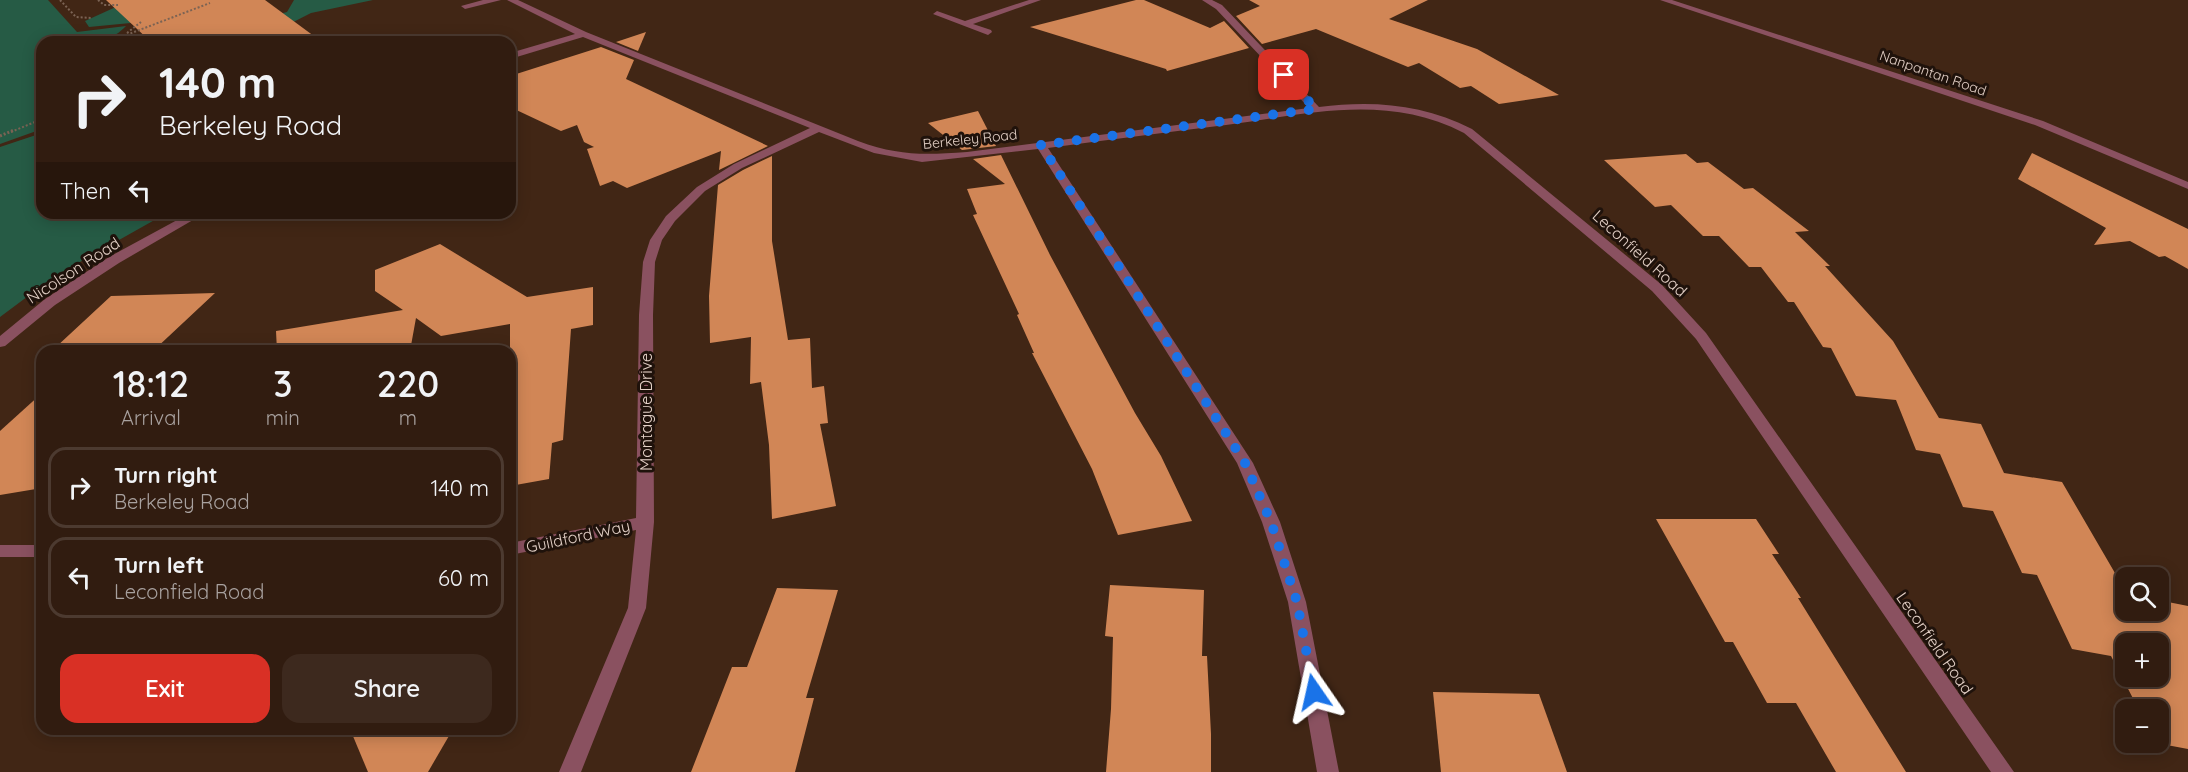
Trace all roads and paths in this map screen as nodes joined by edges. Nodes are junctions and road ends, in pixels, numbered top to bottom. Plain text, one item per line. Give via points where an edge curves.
1 (60, 0) edge
2 (98, 0) edge
3 (497, 0) edge
4 (511, 0) edge
5 (1037, 0) edge
6 (1206, 0) edge
7 (1664, 0) edge
8 (210, 3) dead end
9 (118, 5) dead end
10 (465, 6) dead end
11 (937, 14) dead end
12 (92, 18) dead end
13 (141, 22) dead end
14 (964, 24) junction
15 (988, 32) dead end
16 (126, 34) junction
17 (583, 34) junction
18 (122, 36) edge
19 (516, 54) edge
20 (1316, 109) junction
21 (36, 121) edge
22 (819, 128) junction
23 (0, 136) edge
24 (1041, 145) junction
25 (2188, 186) edge
26 (188, 219) edge
27 (0, 343) edge
28 (645, 522) junction
29 (516, 548) edge
30 (0, 551) edge
31 (36, 551) edge
32 (570, 772) edge
33 (1328, 772) edge
34 (2003, 772) edge

1 - 12 path via 76,17
2 - 9 path via 104,5
3 - 10 street
4 - 17 street, Berkeley Road
5 - 14 street
6 - 20 street via 1219,7
7 - 25 street, Nanpantan Road via 2038,123
8 - 16 path
11 - 14 street
13 - 16 path
14 - 15 street
16 - 18 path
17 - 19 street
17 - 22 street, Berkeley Road
20 - 24 street, Berkeley Road
20 - 34 street, Leconfield Road via 1386,106 1443,117 1468,131 1657,288 1701,336
21 - 23 path
22 - 24 street, Berkeley Road via 886,154 918,159
22 - 28 street, Montague Drive via 738,166 700,189 669,219 656,240 649,262 646,315
24 - 33 street via 1245,463 1271,522 1297,602
26 - 27 street, Nicolson Road via 59,296
28 - 29 street, Guildford Way
28 - 32 street, Montague Drive via 637,608
30 - 31 street

